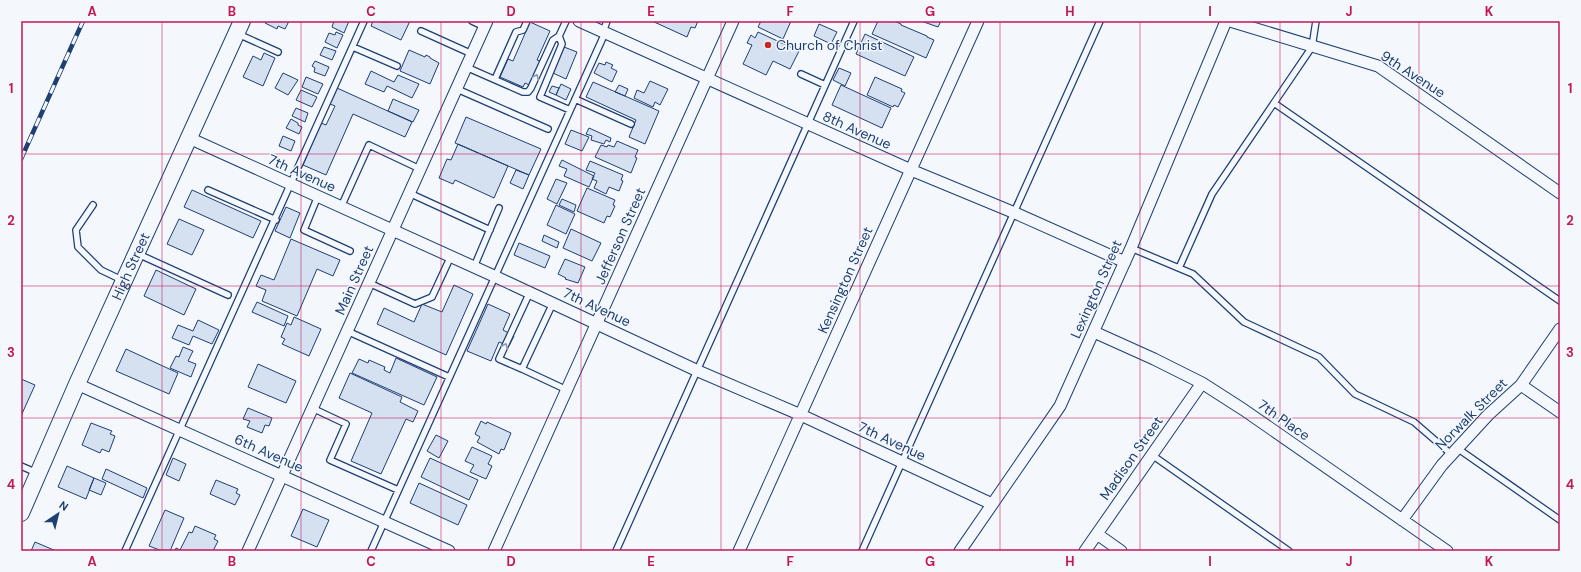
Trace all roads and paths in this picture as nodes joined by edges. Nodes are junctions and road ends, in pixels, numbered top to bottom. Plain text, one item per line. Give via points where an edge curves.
1 (364, 21) edge
2 (472, 21) edge
3 (527, 21) edge
4 (566, 21) edge
5 (579, 21) edge
6 (608, 21) edge
7 (733, 21) edge
8 (854, 21) edge
9 (978, 21) edge
10 (1100, 21) edge
11 (1226, 21) edge
12 (1230, 21) edge
13 (1316, 21) edge
14 (486, 24) edge
15 (240, 27) edge
16 (421, 31) dead end
17 (604, 32) junction
18 (559, 36) junction
19 (353, 47) junction
20 (1312, 47) junction
21 (278, 52) dead end
22 (472, 54) junction
23 (397, 66) dead end
24 (466, 67) junction
25 (801, 74) dead end
26 (708, 78) junction
27 (495, 79) junction
28 (825, 85) junction
29 (457, 88) junction
30 (575, 99) junction
31 (1274, 103) junction
32 (570, 110) junction
33 (631, 124) dead end
34 (808, 124) junction
35 (548, 129) dead end
36 (189, 138) junction
37 (420, 169) junction
38 (911, 170) junction
39 (292, 184) junction
40 (208, 190) dead end
41 (409, 193) junction
42 (1560, 193) edge
43 (318, 196) junction
44 (93, 205) dead end
45 (341, 207) junction
46 (499, 208) dead end
47 (1015, 213) junction
48 (276, 220) junction
49 (393, 230) junction
50 (490, 230) junction
51 (1131, 248) junction
52 (350, 251) dead end
53 (137, 253) junction
54 (451, 256) junction
55 (1125, 262) junction
56 (474, 267) junction
57 (1179, 268) junction
58 (494, 276) junction
59 (124, 281) junction
60 (369, 283) junction
61 (530, 292) junction
62 (228, 295) dead end
63 (1560, 301) edge
64 (553, 302) junction
65 (598, 323) junction
66 (1560, 329) edge
67 (347, 331) junction
68 (1094, 332) junction
69 (522, 369) junction
70 (698, 371) junction
71 (449, 377) junction
72 (1202, 383) junction
73 (77, 384) junction
74 (1522, 385) junction
75 (567, 390) junction
76 (312, 408) junction
77 (1560, 412) edge
78 (801, 415) junction
79 (180, 430) junction
80 (1454, 451) junction
81 (1152, 455) junction
82 (902, 463) junction
83 (21, 466) edge
84 (39, 474) junction
85 (282, 475) junction
86 (398, 490) junction
87 (992, 504) junction
88 (21, 513) edge
89 (1402, 520) junction
90 (1560, 520) edge
91 (384, 521) junction
92 (1097, 534) junction
93 (125, 551) edge
94 (248, 551) edge
95 (371, 551) edge
96 (449, 551) edge
97 (494, 551) edge
98 (616, 551) edge
99 (739, 551) edge
100 (862, 551) edge
101 (960, 551) edge
102 (1085, 551) edge
103 (1121, 551) edge
104 (1289, 551) edge
105 (1447, 551) edge

1 - 19 lane
2 - 14 lane
3 - 27 lane via 523,30 516,32
4 - 18 lane
5 - 17 street, 8th Avenue
6 - 17 lane
7 - 26 street, Jefferson Street
8 - 28 lane
9 - 38 street, Kensington Street
10 - 47 lane
11 - 51 street, Lexington Street
12 - 20 street, 9th Avenue
13 - 20 lane
14 - 22 street, Main Street
15 - 21 lane
15 - 36 main road, High Street
16 - 22 lane
17 - 26 street, 8th Avenue
17 - 30 lane
27 -> 18 lane via 523,92 529,91 552,40
18 - 32 lane via 562,44 540,97
19 - 23 lane
19 - 39 lane
20 - 31 lane
20 - 42 street, 9th Avenue via 1378,66
22 - 24 street, Main Street
24 - 27 lane
24 - 29 street, Main Street
25 - 28 lane
26 - 34 street, 8th Avenue
26 - 65 street, Jefferson Street
28 - 34 lane
29 - 35 lane
29 - 37 street, Main Street
30 - 32 lane
30 - 33 lane
31 - 57 lane via 1212,194
31 - 63 lane
32 - 58 lane
34 - 38 street, 8th Avenue
34 - 70 lane
36 - 39 street, 7th Avenue
36 - 53 main road, High Street
37 - 41 street, Main Street
37 - 45 lane via 369,145
38 - 47 street, 8th Avenue
38 - 78 street, Kensington Street
39 - 43 street, 7th Avenue
39 - 48 lane
40 - 48 lane
41 - 49 street, Main Street
41 - 50 lane
43 - 45 street, 7th Avenue
43 - 52 lane via 304,230
44 - 59 lane via 76,230 78,247 101,270
45 - 49 street, 7th Avenue
46 - 50 lane
47 - 55 street, 8th Avenue
47 - 82 lane
48 - 79 lane
49 - 54 street, 7th Avenue
49 - 60 street, Main Street
50 - 56 lane
51 - 55 street, Lexington Street
51 - 57 lane
53 - 59 main road, High Street
53 - 62 lane
54 - 56 street, 7th Avenue
54 - 60 lane via 432,297 415,304
55 - 68 street, Lexington Street
56 - 58 street, 7th Avenue
57 - 80 lane via 1202,281 1244,322 1319,357 1355,394 1414,422
58 - 61 street, 7th Avenue
58 - 71 lane
59 - 73 main road, High Street
60 - 67 street, Main Street
61 - 64 street, 7th Avenue
69 -> 61 lane via 499,359
64 - 65 street, 7th Avenue
64 - 69 lane
65 - 70 street, 7th Avenue
65 - 75 street, Jefferson Street
66 - 74 street, Norwalk Street
67 - 71 lane
67 - 76 street, Main Street
68 - 72 street, 7th Place
68 - 87 street, Lexington Street via 1060,406
69 - 75 lane
70 - 78 street, 7th Avenue
70 - 98 lane
71 - 86 lane
72 - 81 street, Madison Street
72 - 89 street, 7th Place
73 - 79 street, 6th Avenue
73 - 84 main road, High Street
74 - 77 street
74 - 80 street, Norwalk Street via 1488,415
75 - 97 street, Jefferson Street
76 - 85 street, Main Street
76 - 86 lane via 346,424 330,460
78 - 82 street, 7th Avenue
78 - 99 street, Kensington Street
79 - 85 street, 6th Avenue
79 - 93 lane
80 - 89 street, Norwalk Street
80 - 90 lane
81 - 92 street, Madison Street
81 - 104 lane
82 - 87 street, 7th Avenue
82 - 100 lane
83 - 84 lane
84 - 88 main road, High Street
85 - 91 street, 6th Avenue
85 - 94 street, Main Street
86 - 91 lane
87 - 101 street, Lexington Street
89 - 105 street, 7th Place
91 - 95 lane
91 - 96 street, 6th Avenue
92 - 102 street, Madison Street
92 - 103 street

